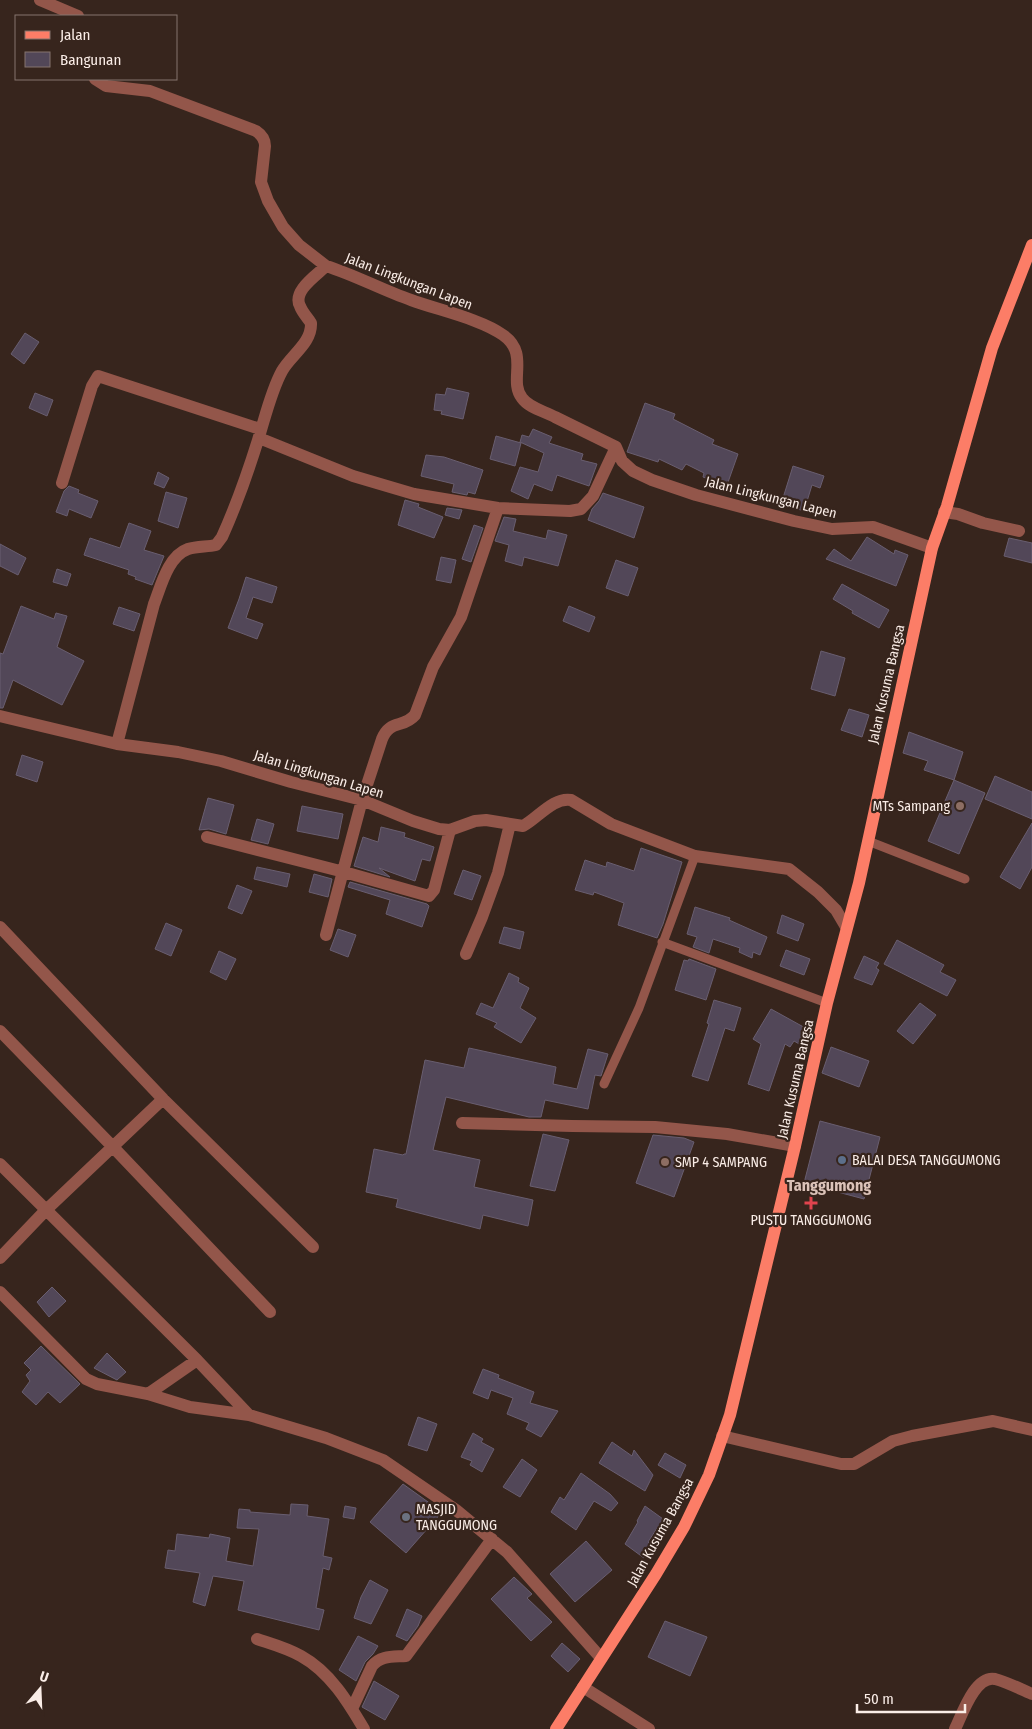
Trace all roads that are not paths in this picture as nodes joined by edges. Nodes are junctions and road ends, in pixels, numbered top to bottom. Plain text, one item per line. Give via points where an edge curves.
1 (40, 0) edge
2 (76, 15) edge
3 (97, 80) edge
4 (1032, 245) edge
5 (326, 266) junction
6 (259, 434) junction
7 (616, 447) junction
8 (62, 483) dead end
9 (498, 508) junction
10 (944, 512) junction
11 (1020, 531) dead end
12 (932, 548) junction
13 (0, 715) edge
14 (117, 744) junction
15 (362, 800) junction
16 (510, 824) junction
17 (450, 830) junction
18 (208, 838) dead end
19 (868, 841) junction
20 (695, 856) junction
21 (344, 872) junction
22 (965, 879) dead end
23 (846, 927) junction
24 (0, 928) edge
25 (326, 935) dead end
26 (662, 942) junction
27 (466, 954) dead end
28 (828, 1003) junction
29 (0, 1031) edge
30 (604, 1084) dead end
31 (163, 1099) junction
32 (462, 1123) dead end
33 (795, 1146) junction
34 (113, 1147) junction
35 (0, 1164) edge
36 (45, 1211) junction
37 (313, 1247) dead end
38 (0, 1258) edge
39 (0, 1292) edge
40 (270, 1312) dead end
41 (197, 1360) junction
42 (148, 1394) junction
43 (249, 1415) junction
44 (1032, 1430) edge
45 (722, 1436) junction
46 (492, 1539) junction
47 (257, 1639) dead end
48 (601, 1658) junction
49 (582, 1687) junction
50 (1032, 1694) edge
51 (352, 1709) junction
52 (364, 1729) edge
53 (556, 1729) edge
54 (649, 1729) edge
55 (955, 1729) edge

1 - 2 street
3 - 5 street via 106,86 150,91 261,135 265,141 261,182 268,201 299,245
4 - 10 main road, Jalan Kusuma Bangsa via 992,348
5 - 6 street, Jalan Lingkungan Lapen via 300,291 299,306 311,328 306,342 282,370
5 - 7 street, Jalan Lingkungan Lapen via 410,300 485,325 504,336 514,347 518,359 522,398 537,409
6 - 8 street via 98,376
6 - 9 street via 353,476 414,494
6 - 14 street, Jalan Lingkungan Lapen via 220,540 216,545 191,548 176,555 162,582
7 - 9 street via 593,496 581,509
7 - 12 street, Jalan Lingkungan Lapen via 622,461 633,471 652,480 794,521 832,529 874,527
9 - 15 street via 461,617 433,667 415,715 386,731
10 - 11 street
10 - 12 main road, Jalan Kusuma Bangsa
12 - 19 main road, Jalan Kusuma Bangsa
13 - 14 street
14 - 15 street, Jalan Lingkungan Lapen via 197,755
15 - 17 street, Jalan Lingkungan Lapen via 413,821
15 - 21 street
16 - 17 street via 475,821
16 - 20 street via 524,826 549,807 571,800 611,824
16 - 27 street via 498,873
17 - 21 street via 434,890 429,896
18 - 21 street
19 - 22 lane
19 - 23 main road, Jalan Kusuma Bangsa
20 - 23 street via 789,869 836,910
20 - 26 lane
21 - 25 street
23 - 28 main road, Jalan Kusuma Bangsa
24 - 31 street
26 - 28 lane
26 - 30 lane via 639,1008
28 - 33 main road, Jalan Kusuma Bangsa
29 - 34 street
31 - 34 street
31 - 37 street
32 - 33 street via 655,1127 727,1134
33 - 45 main road, Jalan Kusuma Bangsa
34 - 36 street
34 - 40 street
35 - 36 street
36 - 38 street
36 - 41 street
39 - 42 street via 86,1379
41 - 42 street
41 - 43 street
42 - 43 street via 190,1407
43 - 46 street via 326,1438 383,1460
44 - 45 street via 993,1421 912,1436 893,1441 854,1464 841,1464
45 - 48 main road, Jalan Kusuma Bangsa via 709,1475 684,1527
46 - 48 street
46 - 51 street via 406,1656 383,1658 372,1666
47 - 51 street via 296,1653 316,1666
48 - 49 main road, Jalan Kusuma Bangsa
49 - 53 main road, Jalan Kusuma Bangsa
49 - 54 street
50 - 55 street via 986,1679 972,1694
51 - 52 street

